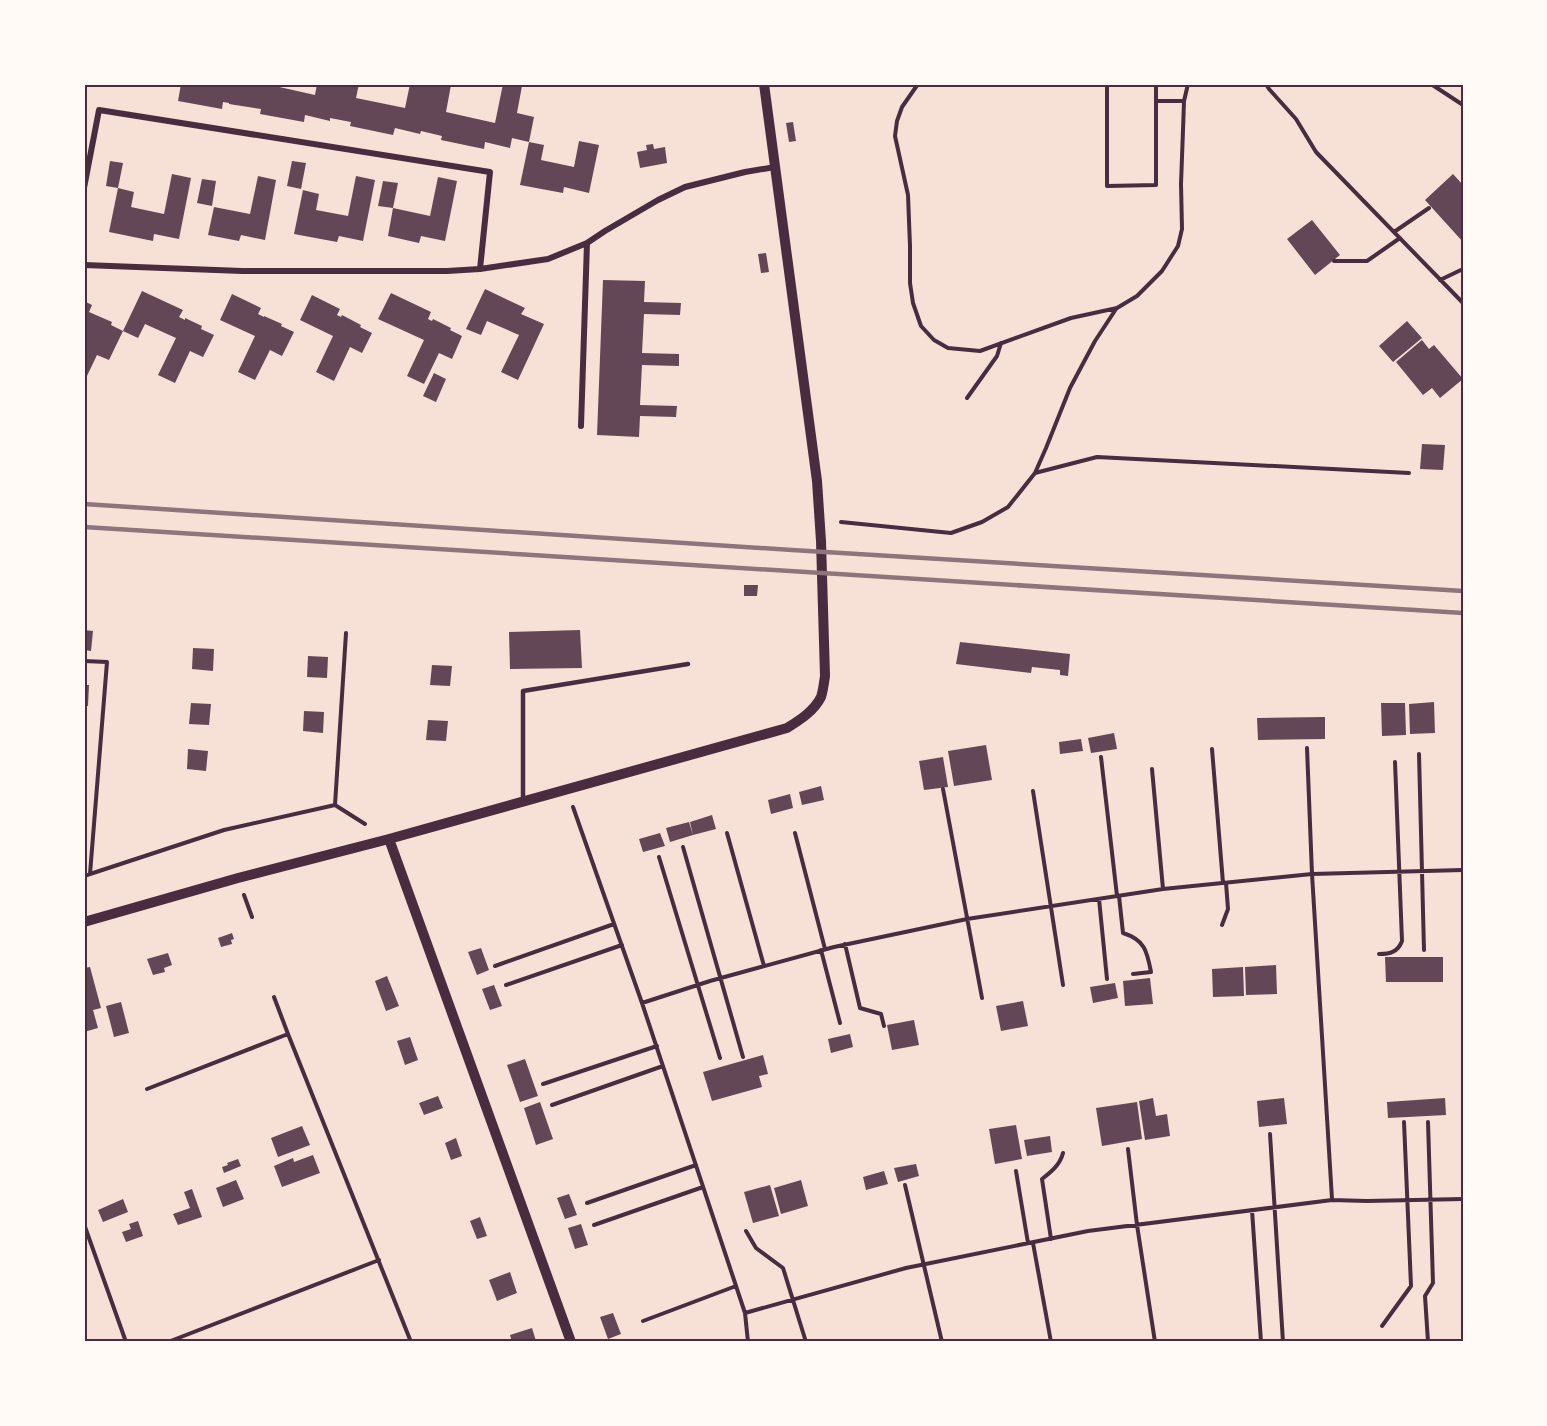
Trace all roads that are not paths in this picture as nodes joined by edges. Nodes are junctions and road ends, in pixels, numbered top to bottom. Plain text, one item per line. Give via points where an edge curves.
1 (764, 84) edge
2 (775, 167) junction
3 (84, 188) edge
4 (587, 243) junction
5 (84, 265) edge
6 (480, 269) junction
7 (581, 426) dead end
8 (688, 664) dead end
9 (523, 801) junction
10 (389, 839) junction
11 (84, 922) edge
12 (572, 1342) edge

1 - 2 street
2 - 4 street via 685,187
2 - 9 street via 817,481 825,676 821,696 802,719 787,728
3 - 6 street via 99,110 490,172
4 - 6 street via 548,259
4 - 7 street
5 - 6 street via 242,271
8 - 9 lane via 523,691
9 - 10 street
10 - 11 street
10 - 12 street

